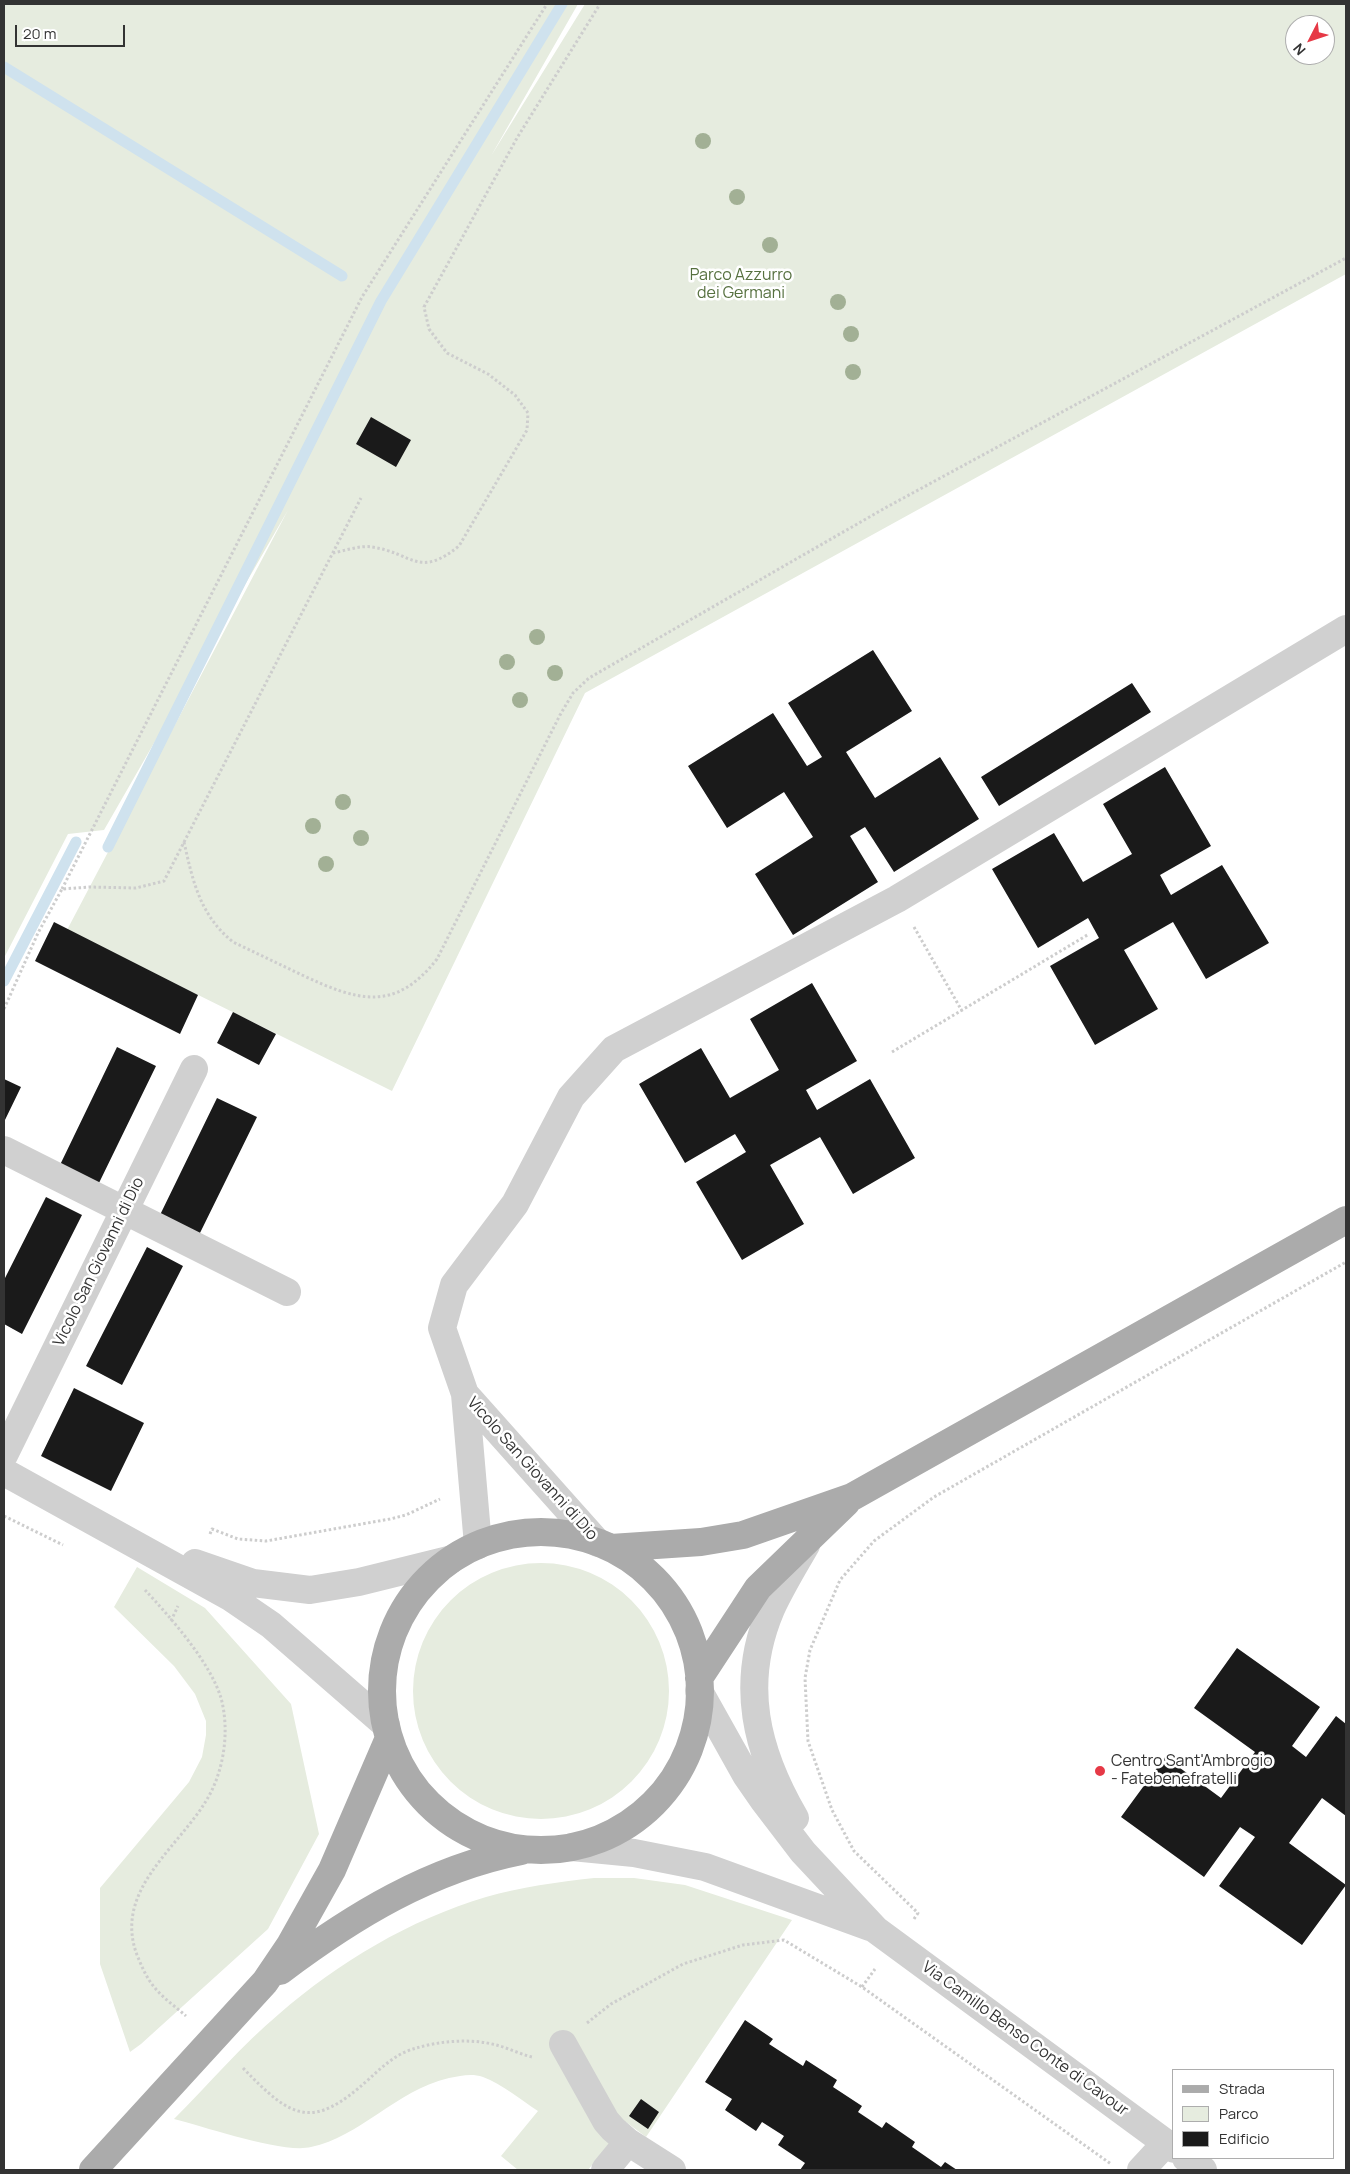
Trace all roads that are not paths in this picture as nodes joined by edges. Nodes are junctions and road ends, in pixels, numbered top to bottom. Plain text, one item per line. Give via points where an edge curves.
1 (1346, 629) edge
2 (194, 1069) dead end
3 (4, 1150) edge
4 (124, 1211) junction
5 (1346, 1220) edge
6 (287, 1292) dead end
7 (465, 1394) junction
8 (4, 1455) edge
9 (4, 1472) edge
10 (852, 1497) junction
11 (809, 1540) junction
12 (478, 1545) junction
13 (604, 1546) junction
14 (452, 1559) junction
15 (194, 1569) junction
16 (699, 1684) junction
17 (388, 1732) junction
18 (572, 1847) junction
19 (531, 1849) junction
20 (836, 1888) junction
21 (885, 1937) junction
22 (265, 1982) junction
23 (563, 2044) road end
24 (628, 2142) junction
25 (1172, 2148) edge
26 (1172, 2152) edge
27 (1188, 2159) edge
28 (93, 2170) edge
29 (606, 2170) edge
30 (672, 2170) edge
31 (1141, 2170) edge
32 (1203, 2170) edge

1 - 7 street via 897,899 614,1049 571,1097 515,1204 454,1284 442,1328
2 - 4 street, Vicolo San Giovanni di Dio
3 - 4 street
4 - 6 street
4 - 8 street, Vicolo San Giovanni di Dio
5 - 10 main road
7 - 12 street, Vicolo San Giovanni di Dio
7 - 13 street, Vicolo San Giovanni di Dio
9 - 15 street via 131,1541
10 - 11 main road
10 - 13 main road via 743,1535 701,1542
11 - 16 main road via 758,1588
11 - 20 street via 765,1625 757,1656 754,1702 762,1749 776,1786
12 - 13 main road via 504,1536 531,1532 558,1533
12 - 14 main road
13 - 16 main road via 644,1571 672,1602 690,1638
14 - 15 street via 359,1582 310,1590 253,1583
14 - 17 main road via 421,1586 393,1632 382,1684
15 - 17 street via 271,1625
16 - 18 main road via 697,1718 690,1745 663,1792 622,1827
16 - 20 street, Via Camillo Benso Conte di Cavour via 746,1775 804,1852
17 - 19 main road via 407,1775 443,1816 491,1841
17 - 22 main road via 332,1870
18 - 19 main road
18 - 21 street, Via Camillo Benso Conte di Cavour via 634,1853 705,1867
19 - 22 main road via 465,1866 391,1898 322,1939
20 - 21 street, Via Camillo Benso Conte di Cavour
21 - 25 street, Via Camillo Benso Conte di Cavour
22 - 28 main road
23 - 24 street via 610,2125
24 - 29 street
24 - 30 street
26 - 31 street
27 - 32 street, Via Camillo Benso Conte di Cavour

